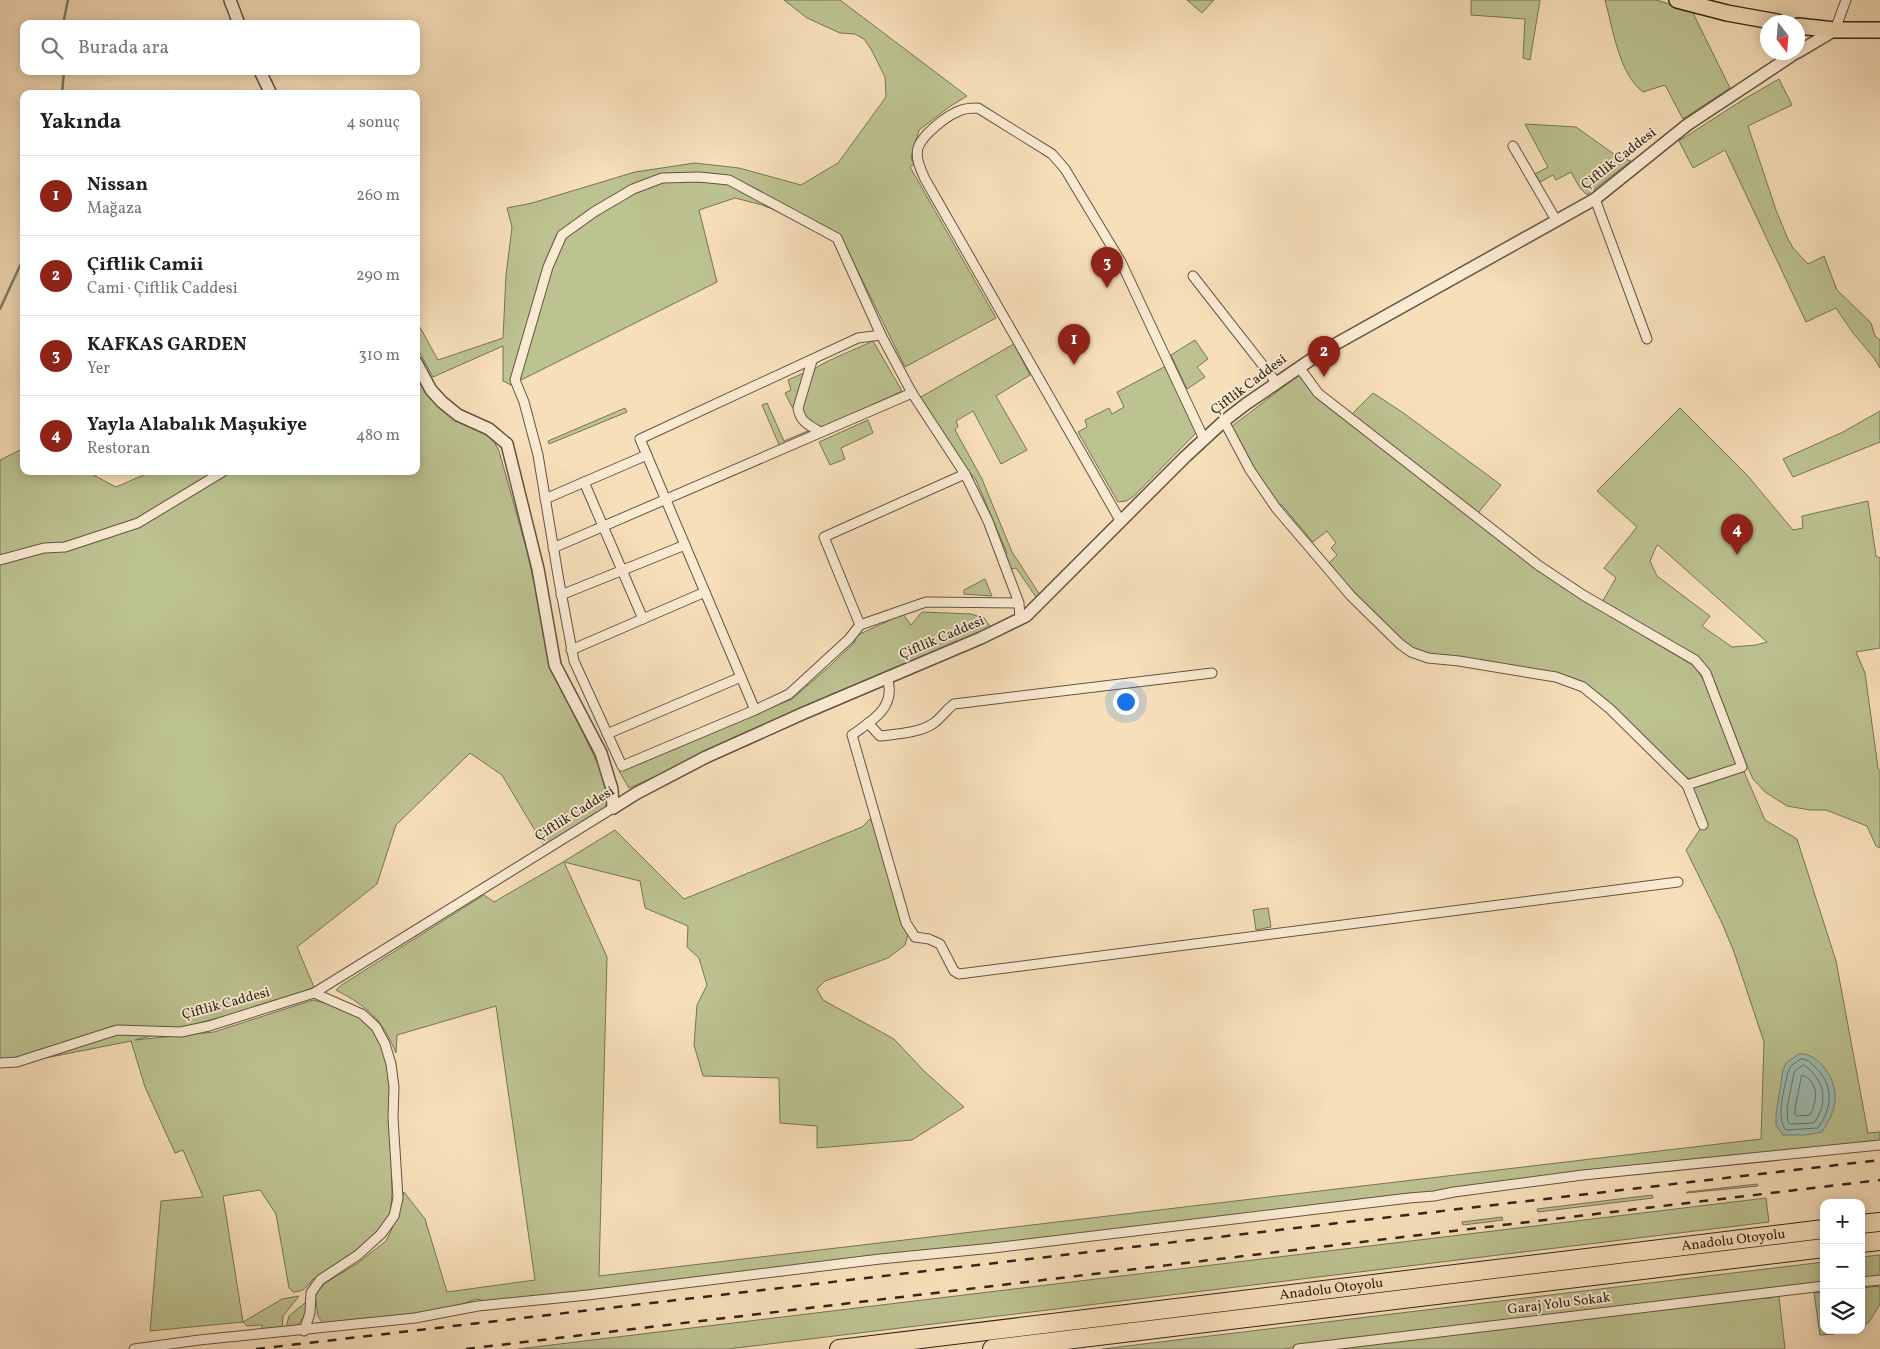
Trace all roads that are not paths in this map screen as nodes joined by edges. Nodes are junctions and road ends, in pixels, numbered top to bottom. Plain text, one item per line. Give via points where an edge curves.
1 (230, 0) edge
2 (1678, 0) edge
3 (1846, 0) edge
4 (1760, 19) edge
5 (238, 20) edge
6 (1805, 27) edge
7 (1835, 30) junction
8 (1880, 30) edge
9 (1805, 47) edge
10 (1785, 60) edge
11 (262, 75) edge
12 (269, 90) edge
13 (1513, 146) dead end
14 (1595, 199) junction
15 (1556, 220) junction
16 (1194, 276) dead end
17 (881, 335) junction
18 (1647, 339) dead end
19 (812, 361) junction
20 (1299, 366) junction
21 (420, 369) edge
22 (1276, 382) junction
23 (912, 393) junction
24 (1224, 421) junction
25 (820, 432) junction
26 (1204, 439) junction
27 (647, 455) junction
28 (965, 474) junction
29 (217, 475) edge
30 (584, 482) junction
31 (665, 498) junction
32 (545, 499) junction
33 (1121, 522) junction
34 (603, 526) junction
35 (685, 545) junction
36 (553, 548) junction
37 (0, 560) edge
38 (622, 571) junction
39 (705, 592) junction
40 (561, 595) junction
41 (1019, 603) junction
42 (643, 619) junction
43 (1020, 619) junction
44 (860, 625) junction
45 (572, 650) junction
46 (1212, 673) dead end
47 (741, 677) junction
48 (887, 677) junction
49 (755, 710) junction
50 (868, 723) junction
51 (607, 734) junction
52 (1687, 785) junction
53 (613, 808) junction
54 (1703, 825) dead end
55 (1678, 882) dead end
56 (314, 993) junction
57 (0, 1063) edge
58 (1880, 1145) edge
59 (1880, 1222) edge
60 (1865, 1224) edge
61 (1820, 1229) edge
62 (1880, 1241) edge
63 (1865, 1243) edge
64 (1820, 1248) edge
65 (1880, 1280) edge
66 (1865, 1282) edge
67 (1820, 1286) edge
68 (304, 1330) junction
69 (134, 1349) edge
70 (839, 1349) edge
71 (992, 1349) edge
72 (1298, 1349) edge

1 - 5 street
2 - 4 main road
3 - 7 street
6 - 7 main road
7 - 8 main road
7 - 9 street, Çiftlik Caddesi
10 - 14 street, Çiftlik Caddesi via 1687,126
11 - 12 street
13 - 15 street
14 - 15 street, Çiftlik Caddesi
14 - 18 street
15 - 20 street, Çiftlik Caddesi
16 - 22 street
17 - 19 street via 858,338
17 - 23 street
17 - 32 street via 837,238 729,180 662,178 633,189 562,235 548,267 515,380 538,455
19 - 25 street via 798,408 803,421
19 - 27 street via 640,439
20 - 22 street, Çiftlik Caddesi
20 - 52 street via 1318,394 1538,565 1701,666 1742,767
21 - 53 street via 442,402 458,415 489,429 507,444 538,570 556,664 601,753 612,789
22 - 24 street, Çiftlik Caddesi
23 - 25 street
23 - 28 street
24 - 26 street, Çiftlik Caddesi
24 - 52 street via 1250,470 1276,508 1351,596 1406,649 1428,658 1556,677 1583,687 1610,709
25 - 31 street
26 - 33 street, Çiftlik Caddesi
26 - 33 street via 1121,262 1065,169 1052,154 978,108 968,108 949,116 918,147 919,164 925,179
27 - 30 street
27 - 31 street
28 - 41 street via 988,521
28 - 44 street via 824,536
29 - 37 street via 138,523 65,547 44,548
30 - 32 street
30 - 34 street
31 - 34 street
31 - 35 street
32 - 36 street
33 - 43 street, Çiftlik Caddesi
34 - 36 street
34 - 38 street
35 - 38 street
35 - 39 street
36 - 40 street
38 - 40 street
38 - 42 street
39 - 42 street
39 - 47 street
40 - 45 street
41 - 43 street
41 - 44 street via 926,602
42 - 45 street
43 - 48 street, Çiftlik Caddesi
44 - 49 street via 789,694
45 - 51 street
46 - 50 street via 954,704 934,723 908,733 880,736
47 - 49 street
47 - 51 street
48 - 50 street via 891,688 886,707
48 - 53 street, Çiftlik Caddesi via 706,757
49 - 51 street via 622,766
50 - 55 street via 852,735 906,923 915,937 940,944 954,972 959,974
52 - 54 street
53 - 56 street, Çiftlik Caddesi
56 - 57 street, Çiftlik Caddesi via 209,1026 181,1032 117,1030 17,1062
56 - 68 street via 362,1014 376,1027 385,1044 394,1087 398,1198 394,1216 381,1234 358,1255 320,1280 311,1293 310,1313
58 - 68 street via 1583,1175 1434,1196 478,1306 415,1318
59 - 60 highway
61 - 70 highway, Anadolu Otoyolu
62 - 63 highway
64 - 71 highway, Anadolu Otoyolu
65 - 66 street
67 - 72 street, Garaj Yolu Sokak
68 - 69 street

